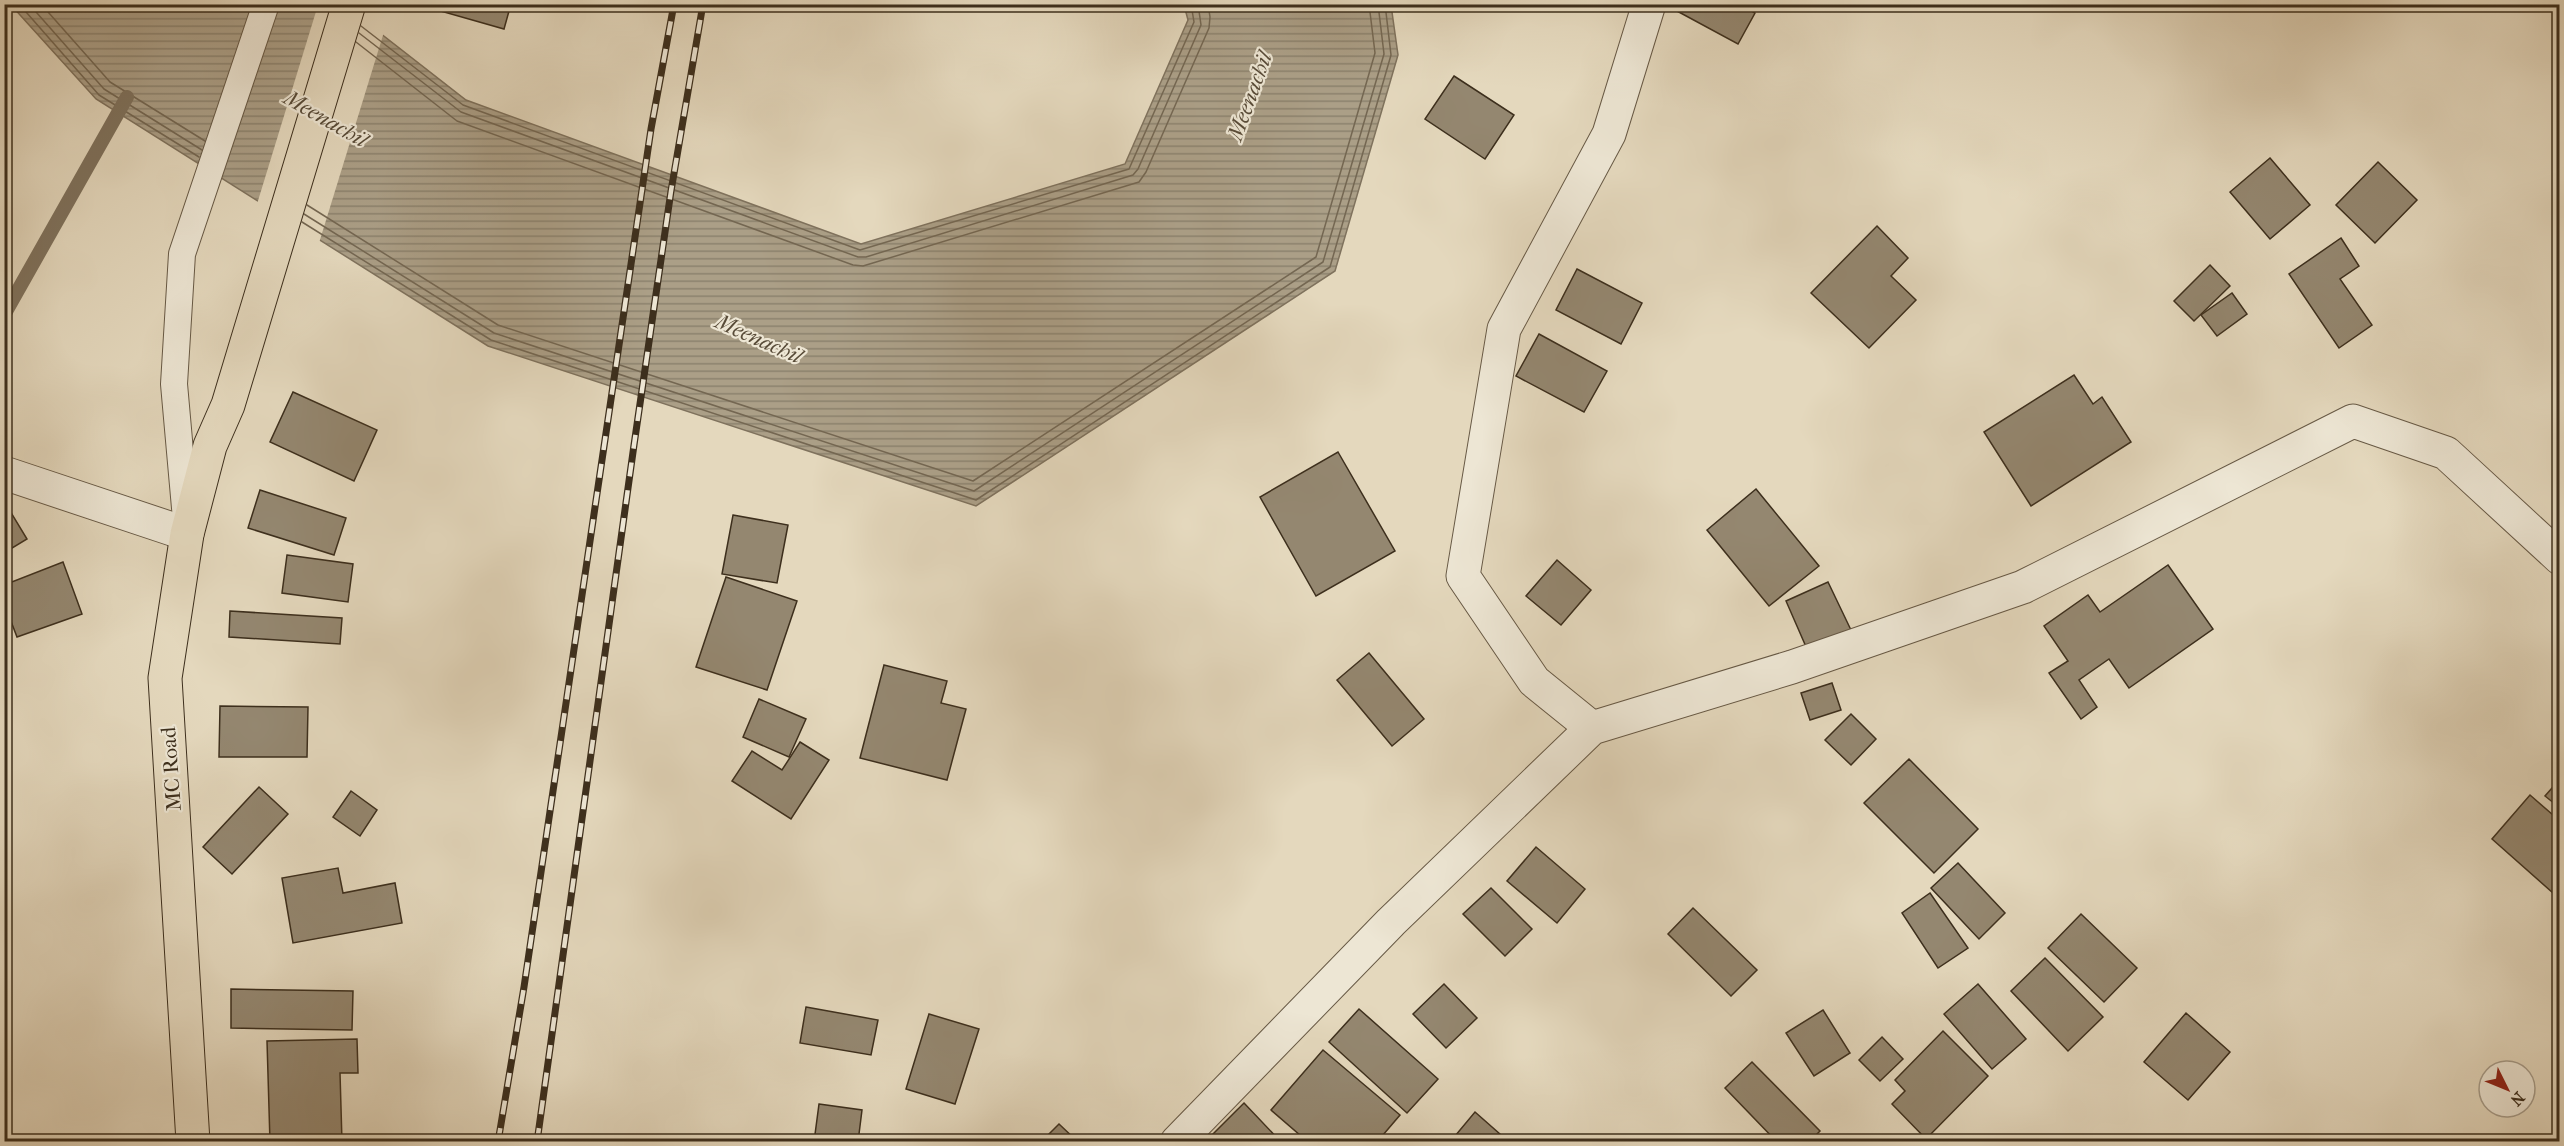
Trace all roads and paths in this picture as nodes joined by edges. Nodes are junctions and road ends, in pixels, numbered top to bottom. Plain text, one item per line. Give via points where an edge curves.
1 (266, 4) edge
2 (349, 4) edge
3 (1649, 4) edge
4 (4, 473) edge
5 (187, 534) junction
6 (2559, 558) edge
7 (1592, 728) junction
8 (194, 1142) edge
9 (1177, 1142) edge

1 - 5 lane via 182,254 174,384
2 - 5 main road, MC Road via 228,405 210,446
3 - 7 street via 1609,134 1504,329 1463,576 1534,681
4 - 5 street
5 - 8 main road, MC Road via 165,678
6 - 7 street via 2446,453 2353,421 2023,587 1792,667
7 - 9 street via 1390,922

